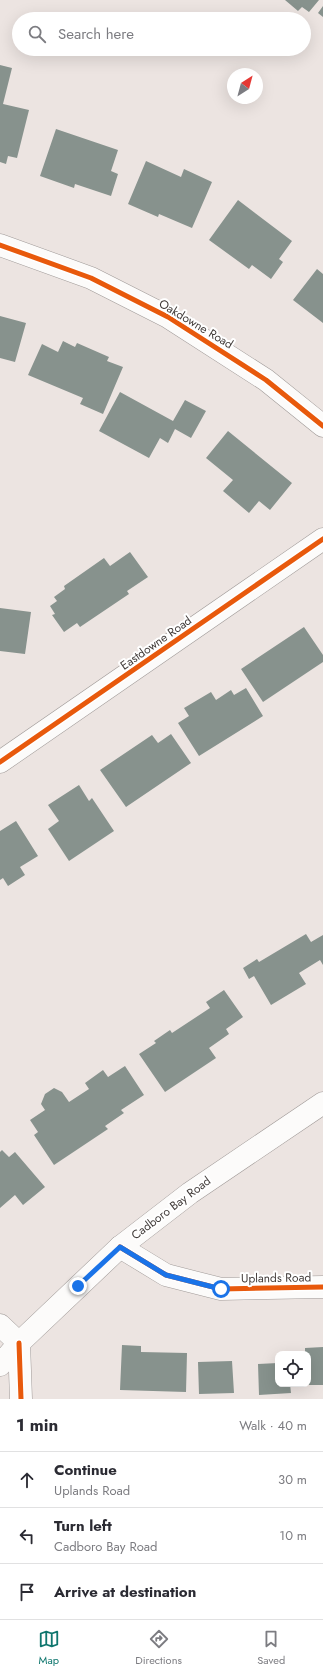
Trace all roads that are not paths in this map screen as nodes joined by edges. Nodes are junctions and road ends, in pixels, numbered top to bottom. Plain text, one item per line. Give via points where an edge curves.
1 (0, 244) edge
2 (323, 426) edge
3 (323, 539) edge
4 (0, 762) edge
5 (323, 1103) edge
6 (120, 1247) junction
7 (323, 1287) edge
8 (0, 1325) edge
9 (18, 1343) junction
10 (0, 1365) edge
11 (21, 1399) edge

1 - 2 street, Oakdowne Road via 91,278 168,317 266,380
3 - 4 street, Eastdowne Road
5 - 6 street, Cadboro Bay Road via 190,1193
6 - 7 street, Uplands Road via 166,1275 221,1289
6 - 9 street, Cadboro Bay Road
8 - 9 street
9 - 10 street, Cadboro Bay Road
9 - 11 street

